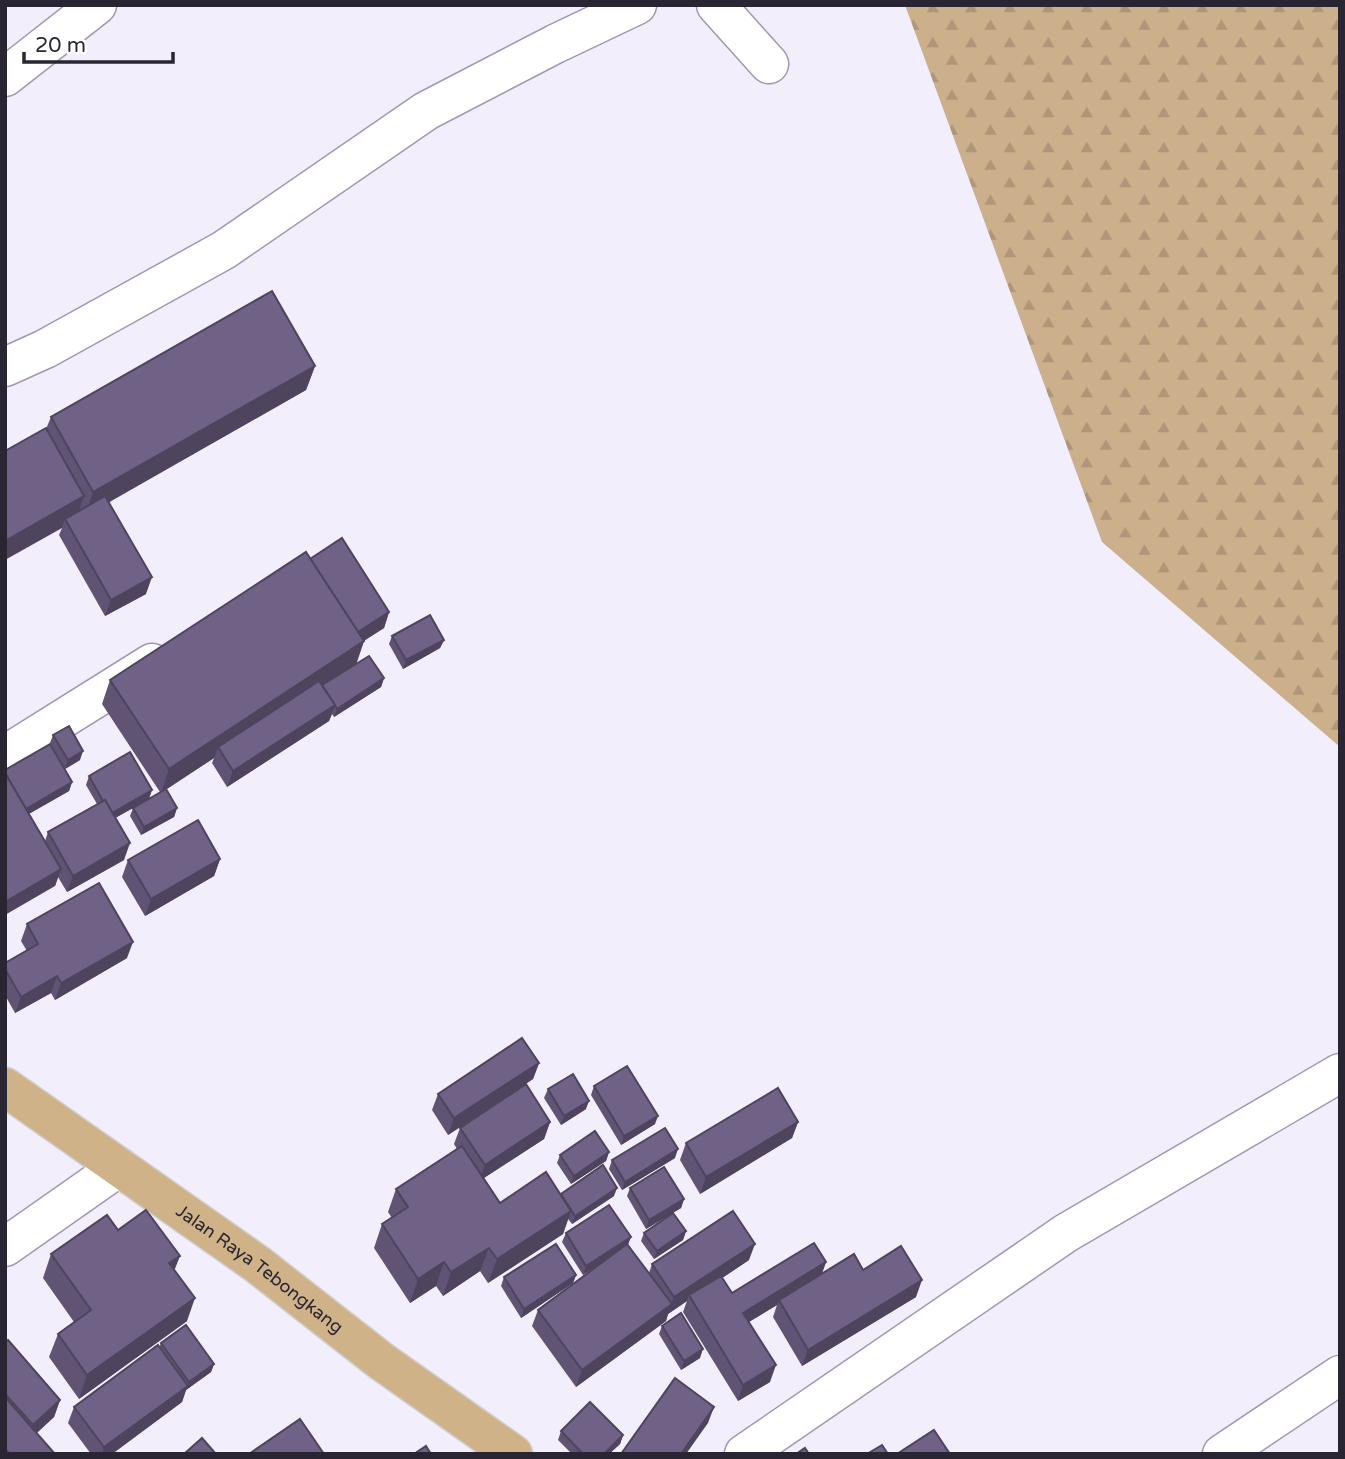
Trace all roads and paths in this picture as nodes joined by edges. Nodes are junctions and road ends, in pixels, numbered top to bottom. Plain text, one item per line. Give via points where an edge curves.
1 (97, 5) edge
2 (637, 5) edge
3 (716, 5) edge
4 (769, 64) dead end
5 (5, 77) edge
6 (5, 367) edge
7 (184, 643) edge
8 (5, 755) edge
9 (1340, 1073) edge
10 (5, 1087) edge
11 (120, 1167) junction
12 (5, 1247) edge
13 (1340, 1375) edge
14 (513, 1454) edge
15 (744, 1454) edge
16 (1222, 1454) edge

1 - 5 street
2 - 6 street via 426,111 224,250
3 - 4 street
7 - 8 street
9 - 15 street via 1066,1233
10 - 11 main road, Jalan Raya Tebongkang
11 - 12 street
11 - 14 main road, Jalan Raya Tebongkang
13 - 16 street

